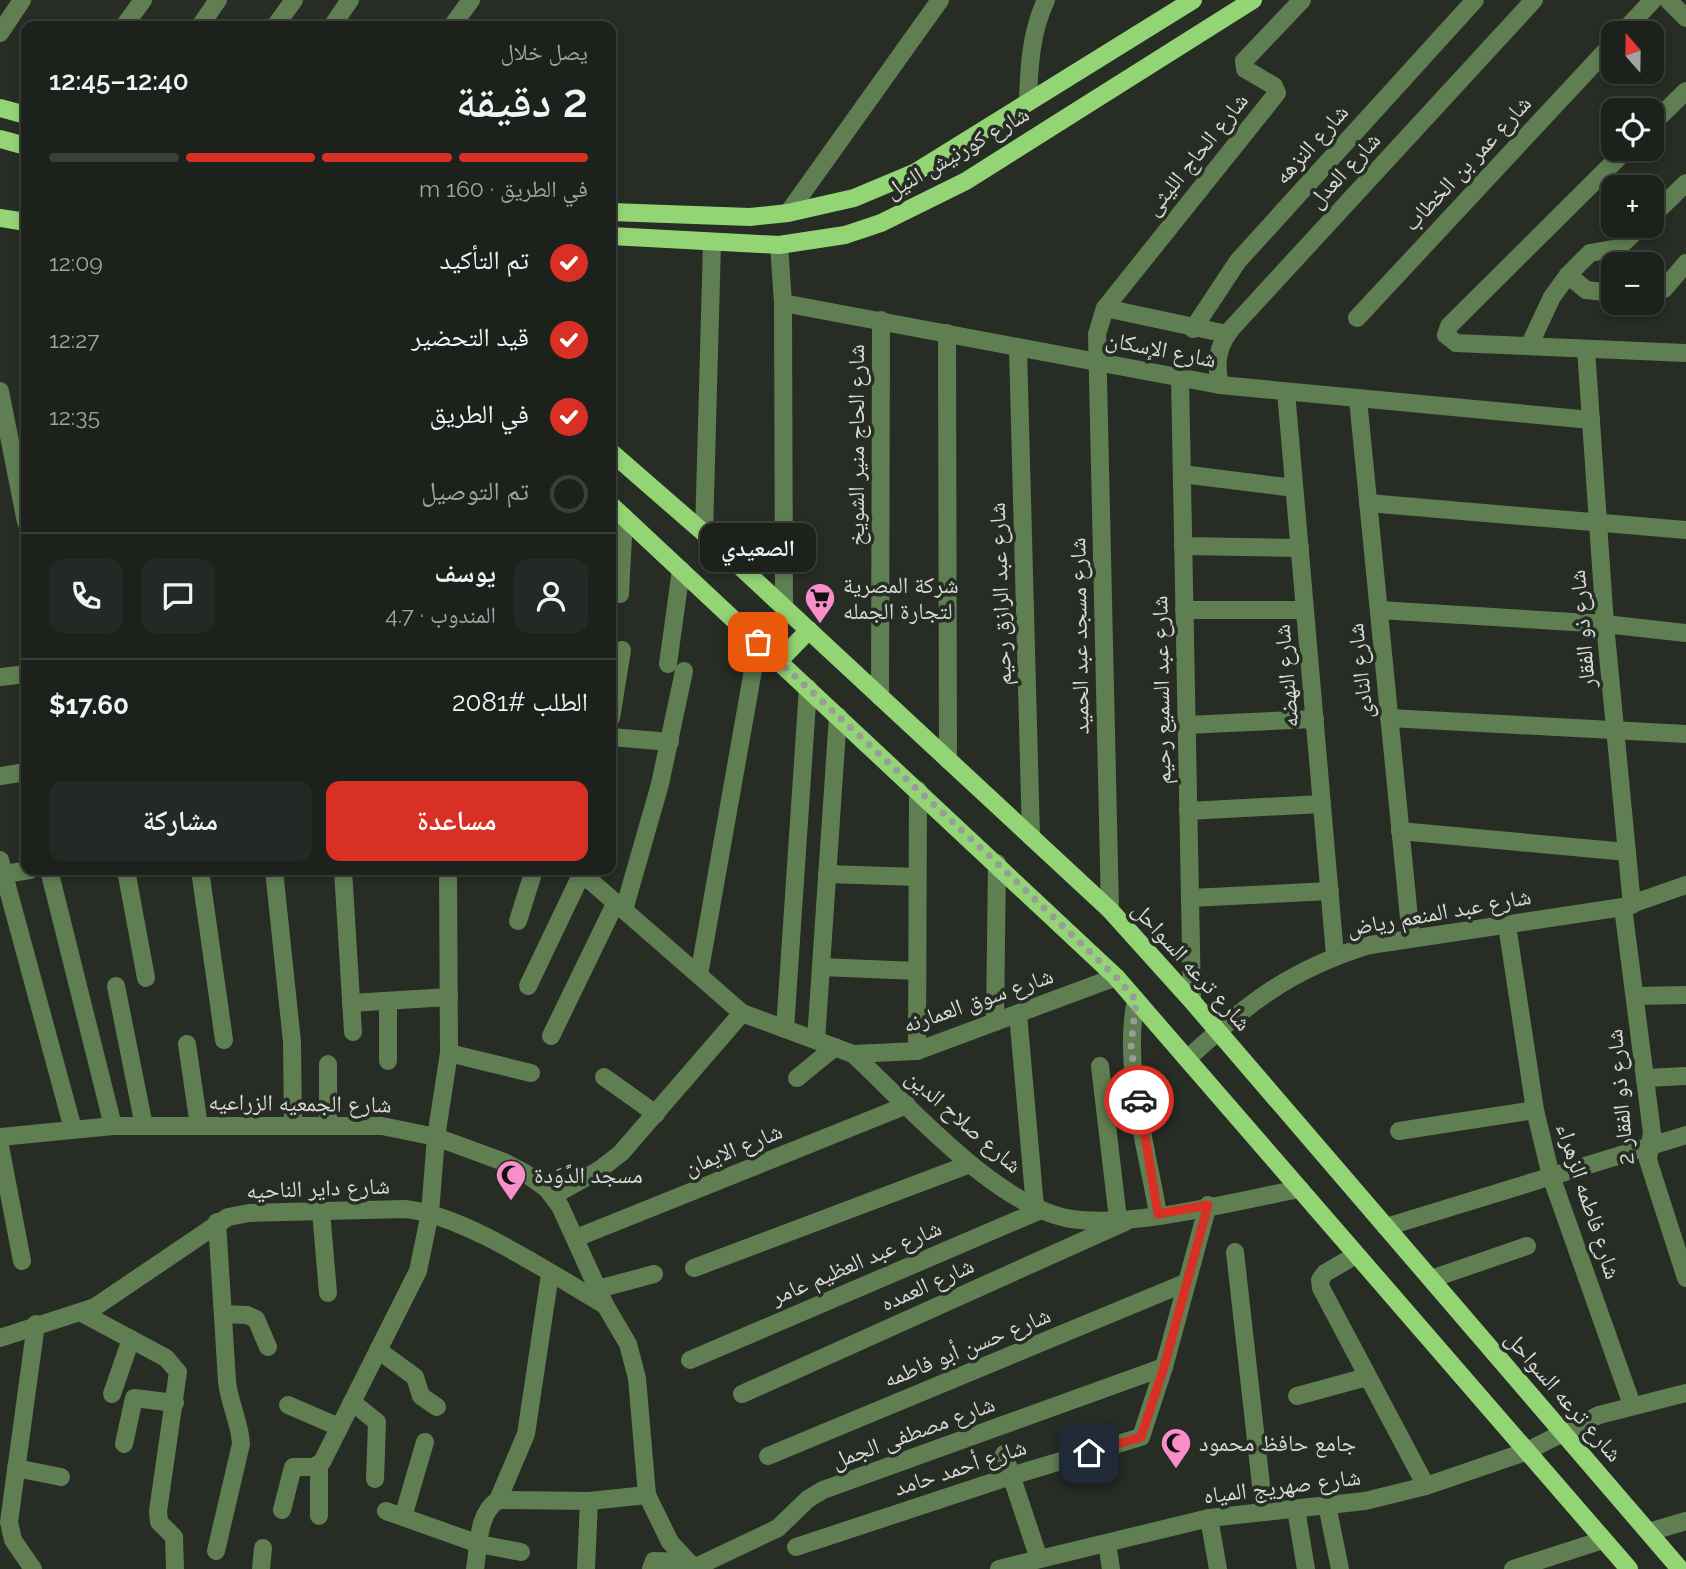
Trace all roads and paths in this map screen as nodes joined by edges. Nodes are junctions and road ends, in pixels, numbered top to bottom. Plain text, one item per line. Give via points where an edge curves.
1 (22, 0) edge
2 (143, 0) edge
3 (218, 0) edge
4 (294, 0) edge
5 (350, 0) edge
6 (471, 0) edge
7 (940, 0) edge
8 (1046, 0) edge
9 (1193, 0) edge
10 (1253, 0) edge
11 (1302, 0) edge
12 (1475, 0) edge
13 (1534, 0) edge
14 (1653, 0) edge
15 (1668, 0) edge
16 (1686, 17) edge
17 (128, 21) edge
18 (203, 21) edge
19 (279, 21) edge
20 (335, 21) edge
21 (456, 21) edge
22 (1633, 21) edge
23 (0, 33) edge
24 (1601, 56) edge
25 (1686, 91) edge
26 (1028, 101) junction
27 (0, 108) edge
28 (1664, 112) edge
29 (21, 114) edge
30 (0, 139) edge
31 (21, 145) edge
32 (1615, 161) edge
33 (1686, 183) edge
34 (1664, 204) edge
35 (616, 212) edge
36 (788, 213) junction
37 (0, 218) edge
38 (21, 221) edge
39 (616, 236) edge
40 (1629, 238) edge
41 (712, 243) junction
42 (779, 245) junction
43 (1686, 263) edge
44 (1568, 275) junction
45 (1664, 289) edge
46 (1601, 292) edge
47 (783, 303) junction
48 (1105, 308) junction
49 (1357, 318) dead end
50 (881, 320) junction
51 (1193, 329) junction
52 (947, 333) junction
53 (1227, 334) junction
54 (1529, 346) junction
55 (1018, 349) junction
56 (1586, 349) junction
57 (1686, 353) edge
58 (1097, 360) junction
59 (1180, 378) junction
60 (1220, 386) junction
61 (0, 391) edge
62 (1286, 392) junction
63 (1358, 399) junction
64 (1591, 420) junction
65 (616, 456) edge
66 (1182, 474) junction
67 (1294, 488) junction
68 (21, 497) edge
69 (1368, 503) junction
70 (617, 511) edge
71 (1598, 521) junction
72 (1686, 530) edge
73 (704, 533) junction
74 (1183, 547) junction
75 (1300, 548) junction
76 (681, 570) junction
77 (620, 594) dead end
78 (784, 607) junction
79 (1184, 610) junction
80 (1305, 610) junction
81 (1379, 610) junction
82 (1605, 624) junction
83 (809, 629) junction
84 (1686, 633) edge
85 (758, 642) junction
86 (622, 650) dead end
87 (779, 661) junction
88 (21, 675) edge
89 (0, 677) edge
90 (616, 687) edge
91 (808, 688) junction
92 (880, 696) junction
93 (838, 716) junction
94 (1315, 719) junction
95 (1390, 719) junction
96 (1186, 725) junction
97 (1615, 730) junction
98 (1686, 734) edge
99 (616, 737) edge
100 (670, 742) junction
101 (948, 760) junction
102 (21, 773) edge
103 (0, 776) edge
104 (918, 790) junction
105 (1322, 804) junction
106 (1188, 811) junction
107 (1400, 831) junction
108 (1031, 837) junction
109 (1627, 852) junction
110 (997, 863) junction
111 (2, 867) edge
112 (21, 869) edge
113 (827, 874) junction
114 (50, 875) edge
115 (128, 875) edge
116 (201, 875) edge
117 (275, 875) edge
118 (343, 875) edge
119 (448, 875) edge
120 (532, 875) edge
121 (579, 875) edge
122 (584, 875) edge
123 (917, 877) junction
124 (1686, 885) edge
125 (1330, 891) junction
126 (1190, 898) junction
127 (620, 906) junction
128 (1628, 906) junction
129 (1110, 910) junction
130 (518, 921) dead end
131 (1507, 925) junction
132 (1411, 938) junction
133 (1335, 955) junction
134 (821, 967) junction
135 (917, 971) junction
136 (699, 975) junction
137 (1116, 977) junction
138 (146, 978) dead end
139 (116, 986) dead end
140 (528, 986) dead end
141 (1686, 995) edge
142 (1635, 996) junction
143 (449, 997) junction
144 (1136, 1000) junction
145 (388, 1001) junction
146 (1192, 1001) junction
147 (351, 1003) junction
148 (742, 1013) junction
149 (1018, 1014) junction
150 (995, 1022) junction
151 (785, 1029) junction
152 (1218, 1031) junction
153 (353, 1032) dead end
154 (551, 1036) dead end
155 (224, 1040) dead end
156 (816, 1040) junction
157 (187, 1044) dead end
158 (835, 1047) junction
159 (917, 1051) junction
160 (449, 1053) junction
161 (853, 1054) junction
162 (1187, 1059) junction
163 (388, 1061) dead end
164 (328, 1064) dead end
165 (1100, 1066) dead end
166 (531, 1073) dead end
167 (1686, 1076) edge
168 (604, 1077) dead end
169 (1645, 1078) junction
170 (797, 1079) dead end
171 (907, 1105) junction
172 (1535, 1110) junction
173 (656, 1114) junction
174 (113, 1126) junction
175 (144, 1126) junction
176 (199, 1126) junction
177 (293, 1126) junction
178 (328, 1126) junction
179 (73, 1129) junction
180 (1399, 1131) dead end
181 (1686, 1135) edge
182 (0, 1137) edge
183 (436, 1137) junction
184 (1651, 1145) junction
185 (0, 1146) edge
186 (970, 1164) junction
187 (1551, 1176) junction
188 (1300, 1189) junction
189 (553, 1196) junction
190 (1208, 1205) junction
191 (1038, 1209) junction
192 (321, 1211) junction
193 (430, 1213) junction
194 (1158, 1214) junction
195 (1125, 1219) junction
196 (217, 1222) junction
197 (1387, 1227) junction
198 (576, 1238) junction
199 (1527, 1247) dead end
200 (1235, 1252) dead end
201 (1356, 1255) junction
202 (22, 1261) dead end
203 (694, 1268) dead end
204 (550, 1274) junction
205 (654, 1274) dead end
206 (1686, 1278) edge
207 (1431, 1279) junction
208 (1185, 1283) junction
209 (328, 1293) dead end
210 (602, 1297) junction
211 (82, 1313) junction
212 (223, 1314) junction
213 (36, 1324) junction
214 (0, 1338) edge
215 (131, 1339) junction
216 (268, 1347) dead end
217 (378, 1350) junction
218 (690, 1360) dead end
219 (1164, 1367) junction
220 (1367, 1377) junction
221 (1686, 1393) edge
222 (112, 1394) dead end
223 (742, 1394) dead end
224 (1297, 1396) dead end
225 (352, 1402) junction
226 (175, 1403) junction
227 (288, 1405) dead end
228 (1632, 1405) junction
229 (437, 1407) dead end
230 (339, 1427) junction
231 (1565, 1434) junction
232 (425, 1442) dead end
233 (124, 1444) dead end
234 (1525, 1452) junction
235 (1004, 1454) dead end
236 (768, 1456) dead end
237 (319, 1465) junction
238 (16, 1468) junction
239 (1011, 1476) junction
240 (61, 1477) dead end
241 (375, 1479) dead end
242 (1426, 1486) junction
243 (648, 1495) junction
244 (498, 1500) junction
245 (589, 1501) junction
246 (1328, 1505) junction
247 (1296, 1509) junction
248 (282, 1510) dead end
249 (1264, 1512) junction
250 (319, 1516) dead end
251 (1209, 1518) junction
252 (1686, 1521) edge
253 (1649, 1532) junction
254 (1603, 1539) junction
255 (1107, 1542) junction
256 (479, 1544) junction
257 (8, 1547) edge
258 (796, 1547) dead end
259 (263, 1548) dead end
260 (216, 1551) dead end
261 (521, 1552) dead end
262 (1035, 1563) edge
263 (692, 1566) edge
264 (1519, 1568) edge
265 (33, 1569) edge
266 (174, 1569) edge
267 (261, 1569) edge
268 (475, 1569) edge
269 (586, 1569) edge
270 (651, 1569) edge
271 (999, 1569) edge
272 (1111, 1569) edge
273 (1218, 1569) edge
274 (1306, 1569) edge
275 (1340, 1569) edge
276 (1629, 1569) edge
277 (1680, 1569) edge

1 - 23 street
2 - 17 street
3 - 18 street
4 - 19 street
5 - 20 street
6 - 21 street
7 - 36 street
8 - 26 street via 1030,56
9 - 26 main road, شارع كورنيش النيل
10 - 42 main road, شارع كورنيش النيل via 922,205 845,235
11 - 48 street, شارع الحاج الليثى via 1244,61 1245,69 1274,86 1277,93
12 - 51 street, شارع النزهه via 1238,261
13 - 53 street, شارع العدل
14 - 22 street
15 - 16 street
24 - 49 street, شارع عمر بن الخطاب
25 - 28 street
26 - 36 main road, شارع كورنيش النيل via 916,172 854,198
27 - 29 main road
30 - 31 main road
32 - 54 street via 1448,326 1447,335 1456,343
33 - 34 street
35 - 36 main road, شارع كورنيش النيل via 750,217
37 - 38 main road
39 - 41 main road, شارع كورنيش النيل
40 - 44 street via 1618,248 1590,253
41 - 42 main road, شارع كورنيش النيل
41 - 73 street
42 - 47 street
43 - 45 street
44 - 46 street via 1586,290
44 - 54 street
47 - 50 street, شارع الإسكان
47 - 78 street
48 - 51 street
48 - 58 street, شارع الحاج الليثى via 1097,334
50 - 52 street, شارع الإسكان
50 - 92 street, شارع الحاج منير الشويخ
51 - 53 street
52 - 55 street, شارع الإسكان
52 - 101 street
53 - 60 street, شارع العدل via 1217,359
54 - 56 street
55 - 58 street, شارع الإسكان
55 - 108 street, شارع عبد الرازق رحيم
56 - 57 street
56 - 64 street, شارع ذو الفقار
58 - 59 street, شارع الإسكان
58 - 129 street, شارع مسجد عبد الحميد
59 - 60 street, شارع الإسكان
59 - 66 street, شارع عبد السميع رحيم
60 - 62 street, شارع الإسكان
61 - 68 street
62 - 63 street, شارع الإسكان
62 - 67 street, شارع النهضه
63 - 64 street, شارع الإسكان
63 - 69 street, شارع النادى
64 - 71 street, شارع ذو الفقار
65 - 73 main road, شارع ترعه السواحل
66 - 67 street
66 - 74 street, شارع عبد السميع رحيم
67 - 75 street, شارع النهضه
69 - 71 street
69 - 81 street, شارع النادى
70 - 76 main road
70 - 77 street
71 - 72 street
71 - 82 street, شارع ذو الفقار
73 - 78 main road, شارع ترعه السواحل
74 - 75 street
74 - 79 street, شارع عبد السميع رحيم
75 - 80 street, شارع النهضه
76 - 85 main road
76 - 100 street
78 - 83 main road, شارع ترعه السواحل
79 - 80 street
79 - 96 street, شارع عبد السميع رحيم
80 - 94 street, شارع النهضه
81 - 82 street
81 - 95 street, شارع النادى
82 - 84 street
82 - 97 street, شارع ذو الفقار
83 - 87 main road
83 - 92 main road, شارع ترعه السواحل
85 - 87 main road
85 - 136 street
86 - 90 street
87 - 91 main road
88 - 89 street
91 - 93 main road
91 - 151 street
92 - 101 main road, شارع ترعه السواحل
93 - 104 main road
93 - 113 street
94 - 96 street
94 - 105 street, شارع النهضه
95 - 97 street
95 - 107 street, شارع النادى
96 - 106 street, شارع عبد السميع رحيم
97 - 98 street
97 - 109 street, شارع ذو الفقار
99 - 100 street
100 - 127 street
101 - 108 main road, شارع ترعه السواحل
102 - 103 street
104 - 110 main road
104 - 123 street
105 - 106 street
105 - 125 street, شارع النهضه
106 - 126 street, شارع عبد السميع رحيم
107 - 109 street
107 - 132 street, شارع النادى
108 - 129 main road, شارع ترعه السواحل
109 - 128 street, شارع ذو الفقار
110 - 137 main road
110 - 150 street
111 - 112 street
111 - 179 street
113 - 123 street
113 - 134 street
114 - 174 street
115 - 138 street
116 - 155 street
117 - 177 street via 292,1042
118 - 147 street
119 - 143 street
120 - 130 street
121 - 140 street
122 - 127 street, شارع سوق العمارنه
123 - 135 street
124 - 128 street, شارع عبد المنعم رياض
125 - 126 street
125 - 133 street, شارع النهضه
126 - 146 street, شارع عبد السميع رحيم
127 - 136 street, شارع سوق العمارنه
127 - 154 street
128 - 131 street, شارع عبد المنعم رياض
128 - 142 street, شارع ذو الفقار 2
129 - 146 main road, شارع ترعه السواحل
131 - 132 street, شارع عبد المنعم رياض
131 - 172 street, شارع فاطمه الزهراء
132 - 133 street, شارع عبد المنعم رياض
133 - 152 street, شارع عبد المنعم رياض via 1272,986
134 - 135 street
134 - 156 street
135 - 159 street
136 - 148 street, شارع سوق العمارنه
137 - 144 main road
137 - 149 street, شارع سوق العمارنه
139 - 175 street
141 - 142 street
142 - 169 street, شارع ذو الفقار 2
143 - 145 street
143 - 160 street
144 - 162 main road
144 - 194 street via 1131,1031 1133,1063
145 - 147 street
145 - 163 street
146 - 152 main road, شارع ترعه السواحل
147 - 153 street
148 - 151 street, شارع سوق العمارنه
148 - 173 street
149 - 150 street, شارع سوق العمارنه
149 - 191 street
150 - 159 street, شارع سوق العمارنه
151 - 156 street, شارع سوق العمارنه
152 - 162 street, شارع عبد المنعم رياض
152 - 197 main road, شارع ترعه السواحل
156 - 158 street, شارع سوق العمارنه
157 - 176 street
158 - 161 street, شارع سوق العمارنه
158 - 170 street
159 - 161 street, شارع سوق العمارنه
160 - 166 street
160 - 183 street
161 - 171 street, شارع صلاح الدين
162 - 188 main road
164 - 178 street
165 - 195 street
167 - 169 street
168 - 173 street
169 - 184 street, شارع ذو الفقار 2
171 - 186 street, شارع صلاح الدين
171 - 198 street, شارع الايمان
172 - 180 street
172 - 187 street, شارع فاطمه الزهراء
173 - 189 street via 600,1170
174 - 175 street, شارع الجمعيه الزراعيه
174 - 179 street, شارع الجمعيه الزراعيه
175 - 176 street, شارع الجمعيه الزراعيه
176 - 177 street, شارع الجمعيه الزراعيه
177 - 178 street, شارع الجمعيه الزراعيه
178 - 183 street, شارع الجمعيه الزراعيه via 382,1126
179 - 182 street, شارع الجمعيه الزراعيه
181 - 184 street
183 - 189 street, شارع الجمعيه الزراعيه via 504,1162
183 - 193 street
184 - 187 street
184 - 206 street, شارع ذو الفقار 2 via 1648,1160
185 - 202 street
186 - 191 street, شارع صلاح الدين via 1000,1189
186 - 203 street
187 - 197 street
187 - 228 street, شارع فاطمه الزهراء
188 - 190 street, شارع صلاح الدين
188 - 201 main road
189 - 198 street, شارع الجمعيه الزراعيه
190 - 194 street, شارع صلاح الدين
190 - 208 street
191 - 195 street, شارع صلاح الدين via 1073,1219
191 - 218 street, شارع عبد العظيم عامر
192 - 193 street, شارع داير الناحيه via 405,1209
192 - 196 street, شارع داير الناحيه via 248,1213
192 - 209 street
193 - 204 street, شارع داير الناحيه
193 - 217 street via 418,1271
194 - 195 street, شارع صلاح الدين
195 - 223 street, شارع العمده
196 - 211 street, شارع داير الناحيه
196 - 212 street
197 - 207 main road, شارع ترعه السواحل
198 - 210 street, شارع الجمعيه الزراعيه
199 - 207 street
200 - 249 street
201 - 220 street via 1320,1280
201 - 234 main road
204 - 210 street, شارع داير الناحيه
204 - 244 street via 526,1434
205 - 210 street
207 - 231 main road, شارع ترعه السواحل
208 - 219 street
208 - 236 street, شارع حسن أبو فاطمه
210 - 243 street, شارع الجمعيه الزراعيه via 634,1362
211 - 213 street, شارع داير الناحيه
211 - 215 street
212 - 216 street via 256,1319
212 - 260 street via 229,1399 241,1444
213 - 214 street, شارع داير الناحيه
213 - 238 street
215 - 222 street
215 - 226 street via 175,1367 179,1378
217 - 225 street
217 - 229 street via 415,1377 421,1396
219 - 239 street, شارع أحمد حامد via 1141,1437
219 - 263 street, شارع مصطفى الجمل via 823,1490 778,1528
220 - 224 street
220 - 242 street
221 - 228 street, شارع صهريج المياه
225 - 230 street
225 - 241 street via 377,1422
226 - 233 street via 134,1398
226 - 266 street via 158,1511 159,1522 174,1537
227 - 230 street
228 - 231 street, شارع صهريج المياه via 1599,1415
230 - 237 street
231 - 234 street, شارع صهريج المياه
231 - 253 main road, شارع ترعه السواحل
232 - 256 street via 395,1514
234 - 242 street, شارع صهريج المياه
234 - 254 main road
235 - 239 street
237 - 248 street via 293,1467
237 - 250 street
238 - 240 street
238 - 257 street
239 - 258 street, شارع أحمد حامد
239 - 262 street
242 - 246 street, شارع صهريج المياه
243 - 245 street
243 - 263 street, شارع الجمعيه الزراعيه via 659,1524
244 - 245 street
244 - 256 street via 484,1516
245 - 269 street
246 - 247 street, شارع صهريج المياه
246 - 275 street
247 - 249 street, شارع صهريج المياه
247 - 274 street
249 - 251 street, شارع صهريج المياه
251 - 255 street, شارع صهريج المياه
251 - 273 street
252 - 253 street
253 - 277 main road, شارع ترعه السواحل
254 - 264 street
254 - 276 main road
255 - 262 street, شارع صهريج المياه
255 - 272 street
256 - 261 street
256 - 268 street
257 - 265 street
259 - 267 street
262 - 271 street, شارع صهريج المياه
263 - 270 street, شارع مصطفى الجمل via 660,1560 654,1561

